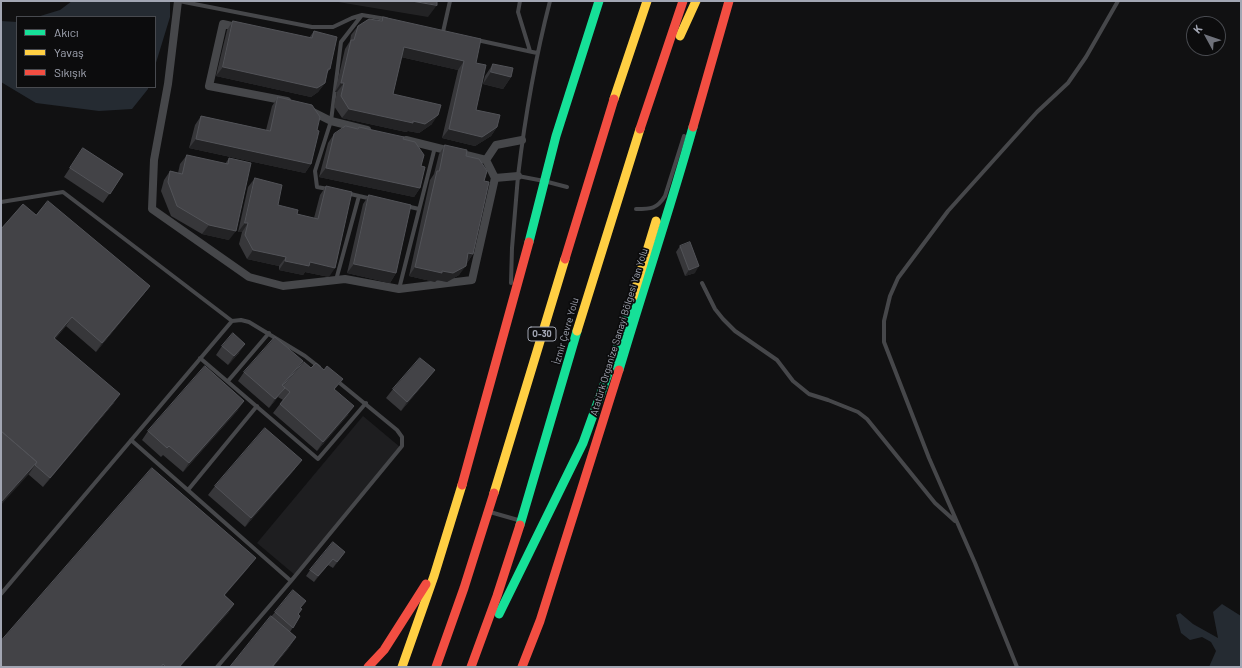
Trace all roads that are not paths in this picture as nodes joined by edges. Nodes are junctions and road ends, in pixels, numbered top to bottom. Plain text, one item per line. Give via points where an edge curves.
1 (179, 1) edge
2 (450, 1) edge
3 (520, 1) edge
4 (550, 1) edge
5 (599, 1) edge
6 (647, 1) edge
7 (683, 1) edge
8 (696, 1) edge
9 (729, 1) edge
10 (1118, 1) edge
11 (362, 15) junction
12 (390, 20) edge
13 (246, 29) edge
14 (438, 30) edge
15 (443, 32) junction
16 (450, 33) edge
17 (470, 38) edge
18 (530, 51) junction
19 (537, 53) junction
20 (715, 53) junction
21 (651, 94) junction
22 (695, 99) dead end
23 (331, 121) junction
24 (375, 132) edge
25 (685, 134) dead end
26 (398, 138) edge
27 (522, 140) junction
28 (435, 147) junction
29 (486, 160) junction
30 (518, 176) junction
31 (494, 178) junction
32 (544, 181) junction
33 (567, 187) dead end
34 (331, 190) edge
35 (338, 192) edge
36 (359, 196) junction
37 (374, 199) edge
38 (1, 202) edge
39 (404, 206) edge
40 (419, 209) junction
41 (636, 209) dead end
42 (656, 221) dead end
43 (336, 280) junction
44 (702, 283) dead end
45 (399, 289) junction
46 (513, 298) junction
47 (232, 321) junction
48 (269, 333) junction
49 (200, 358) junction
50 (323, 370) edge
51 (329, 375) edge
52 (228, 381) junction
53 (366, 403) junction
54 (257, 406) junction
55 (131, 440) junction
56 (188, 490) junction
57 (488, 512) junction
58 (521, 521) junction
59 (957, 522) junction
60 (439, 561) junction
61 (291, 581) junction
62 (1, 594) edge
63 (217, 667) edge
64 (368, 667) edge
65 (402, 667) edge
66 (436, 667) edge
67 (471, 667) edge
68 (522, 667) edge
69 (1017, 667) edge

1 - 11 lane via 312,27 333,27
1 - 43 street via 168,84 154,160 152,209 248,277 283,286
2 - 15 lane
3 - 18 lane via 518,12
4 - 19 lane
5 - 32 main road
6 - 57 main road, O-30 via 609,115
7 - 21 main road, İzmir Çevre Yolu
8 - 21 main road
9 - 20 main road, Atatürk Organize Sanayi Bölgesi Yan Yolu
10 - 59 lane via 1068,83 1037,112 948,211 898,278 890,296 884,321 884,342
11 - 12 lane
11 - 23 lane via 341,42
13 - 23 street via 223,24 209,86 297,104
14 - 15 lane
15 - 16 lane
17 - 18 lane
18 - 19 lane
19 - 27 lane
20 - 22 lane
20 - 68 main road, Atatürk Organize Sanayi Bölgesi Yan Yolu via 674,196 575,515
21 - 58 main road, İzmir Çevre Yolu
23 - 24 street
23 - 34 lane via 315,171 317,187
25 - 41 lane via 666,196 652,209
26 - 28 street
27 - 29 street via 496,145
27 - 30 lane
28 - 29 street
28 - 40 lane
29 - 31 street
30 - 31 street
30 - 32 lane
30 - 46 lane via 511,278
31 - 45 street via 472,280
32 - 33 lane
32 - 46 main road
35 - 36 lane
36 - 37 lane
36 - 43 lane
38 - 47 lane via 63,192
39 - 40 lane
40 - 45 lane
42 - 67 main road via 614,357 583,444
43 - 45 street via 345,279
44 - 59 lane via 723,319 735,331 777,360 793,381 809,394 858,412 867,418 935,503
46 - 60 main road via 487,399
47 - 48 lane via 249,322
47 - 49 lane
48 - 50 lane
48 - 52 lane
49 - 52 lane
49 - 55 lane
51 - 53 lane
52 - 54 lane
53 - 54 lane via 318,458
53 - 61 lane via 400,433 402,446
54 - 56 lane
55 - 56 lane
55 - 62 lane
56 - 61 lane
57 - 58 lane
57 - 66 main road, O-30
58 - 67 main road, İzmir Çevre Yolu
59 - 69 lane
60 - 64 main road via 384,650
60 - 65 main road
61 - 63 lane

